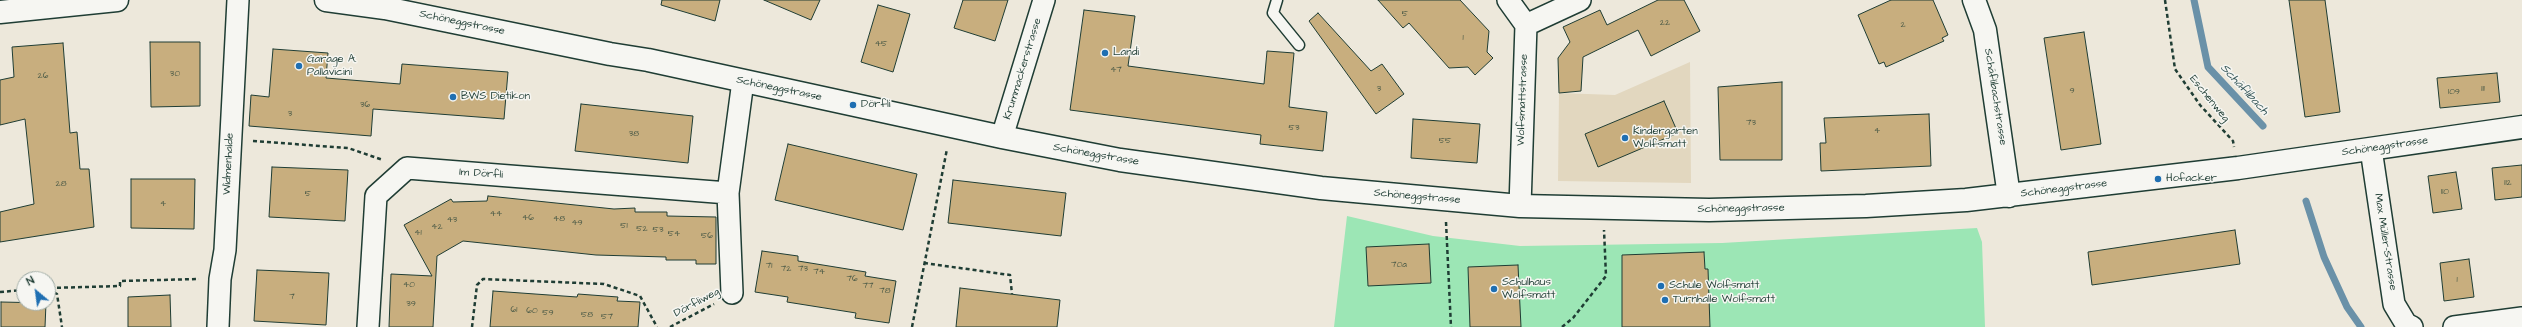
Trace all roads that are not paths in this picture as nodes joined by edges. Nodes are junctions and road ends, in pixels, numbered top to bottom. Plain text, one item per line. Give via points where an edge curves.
1 (117, 0) edge
2 (238, 0) edge
3 (326, 0) edge
4 (1044, 0) edge
5 (1277, 0) edge
6 (1508, 0) edge
7 (1580, 0) edge
8 (1974, 0) edge
9 (93, 1) edge
10 (0, 12) edge
11 (1526, 25) junction
12 (1299, 45) dead end
13 (743, 81) junction
14 (2522, 127) edge
15 (1002, 137) junction
16 (2370, 149) junction
17 (728, 193) junction
18 (2009, 196) junction
19 (1520, 206) junction
20 (732, 294) road end
21 (2522, 318) edge
22 (218, 327) edge
23 (368, 327) edge
24 (2412, 327) edge
25 (2454, 327) edge

1 - 9 street
2 - 22 street, Widmenhalde via 225,250 220,279
3 - 13 street, Schöneggstrasse via 421,15
4 - 15 street, Krummackerstrasse
5 - 12 lane via 1273,13
6 - 11 street
7 - 11 street
8 - 18 street, Schäflibachstrasse via 1984,30
9 - 10 street
11 - 19 street, Wolfsmattstrasse
13 - 15 street, Schöneggstrasse
13 - 17 street
14 - 16 street, Schöneggstrasse
15 - 19 street, Schöneggstrasse via 1180,170 1320,188
16 - 18 street, Schöneggstrasse
16 - 24 street, Max Müller-Strasse via 2394,304 2406,324
17 - 20 street
17 - 23 street, Im Dörfli via 406,168 376,196
18 - 19 street, Schöneggstrasse via 1866,206 1709,210
21 - 25 street

